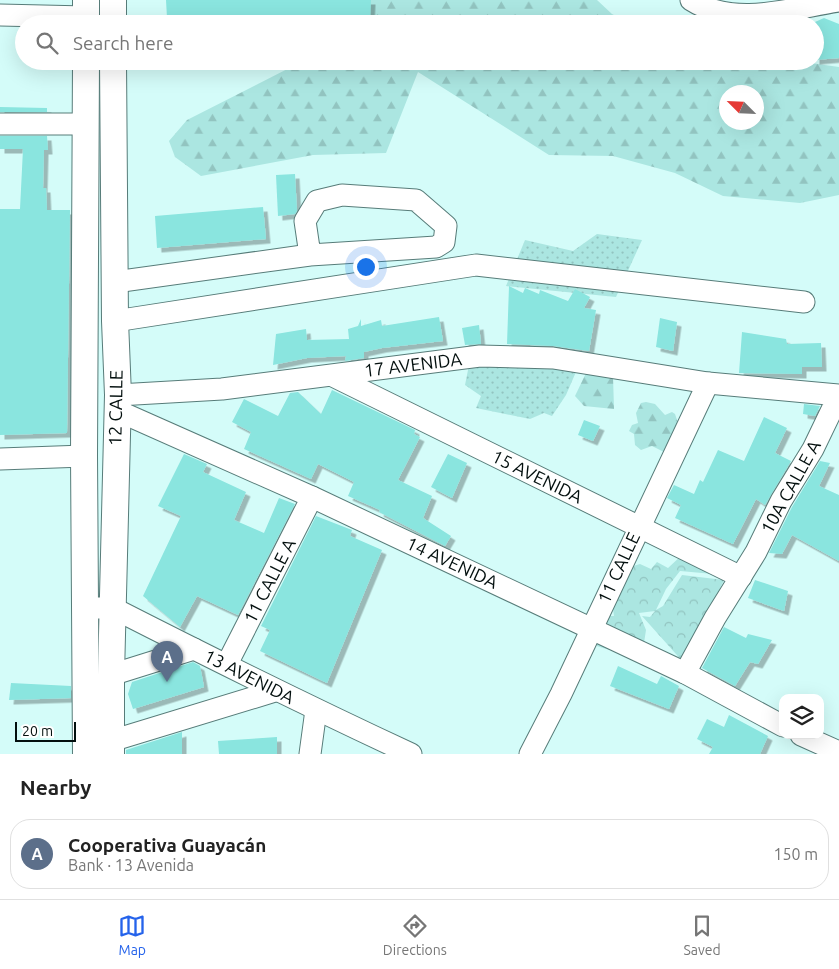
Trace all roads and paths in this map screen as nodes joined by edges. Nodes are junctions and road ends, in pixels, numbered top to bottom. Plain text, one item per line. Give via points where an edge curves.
1 (113, 0) edge
2 (690, 0) edge
3 (839, 1) edge
4 (86, 14) edge
5 (0, 15) edge
6 (113, 15) edge
7 (86, 70) edge
8 (113, 70) edge
9 (0, 124) edge
10 (86, 124) junction
11 (310, 255) junction
12 (114, 282) junction
13 (804, 302) dead end
14 (115, 321) junction
15 (333, 376) junction
16 (708, 383) junction
17 (839, 395) edge
18 (117, 402) junction
19 (84, 456) junction
20 (0, 459) edge
21 (312, 497) junction
22 (638, 527) junction
23 (741, 577) junction
24 (85, 608) junction
25 (112, 608) junction
26 (590, 628) junction
27 (194, 649) junction
28 (227, 664) junction
29 (685, 673) junction
30 (111, 675) junction
31 (275, 691) junction
32 (316, 710) junction
33 (779, 724) edge
34 (810, 739) edge
35 (111, 748) edge
36 (839, 752) edge
37 (86, 754) edge
38 (310, 754) edge
39 (411, 754) edge
40 (530, 754) edge

1 - 6 main road
2 - 3 street via 716,10 746,15
4 - 5 street
7 - 10 main road, 12 CALLE
8 - 12 main road, 12 CALLE
9 - 10 street
10 - 19 main road, 12 CALLE
11 - 11 street via 436,247 444,242 446,226 416,200 342,195 317,201 305,221
11 - 12 street
12 - 14 main road, 12 CALLE
13 - 14 street via 476,265
14 - 18 main road, 12 CALLE
15 - 16 street, 17 AVENIDA via 480,356 553,358
15 - 18 street, 17 AVENIDA
15 - 22 street, 15 AVENIDA
16 - 17 street, 17 AVENIDA
16 - 22 street, 11 CALLE
17 - 23 street, 10A CALLE A via 814,449 781,501
18 - 21 street, 14 AVENIDA
18 - 25 main road, 12 CALLE
19 - 20 street
19 - 24 main road, 12 CALLE
21 - 26 street, 14 AVENIDA
21 - 28 street, 11 CALLE A
22 - 23 street, 15 AVENIDA
22 - 26 street, 11 CALLE
23 - 29 street, 10A CALLE A
24 - 25 street, 13 AVENIDA
24 - 37 main road, 12 CALLE
25 - 27 street, 13 AVENIDA
25 - 30 main road, 12 CALLE
26 - 29 street, 14 AVENIDA
26 - 40 street, 11 CALLE
27 - 28 street, 13 AVENIDA
27 - 30 street
28 - 31 street, 13 AVENIDA
29 - 33 street, 14 AVENIDA
30 - 35 main road, 12 CALLE
31 - 32 street, 13 AVENIDA
31 - 35 street
32 - 38 street
32 - 39 street, 13 AVENIDA
34 - 36 street

